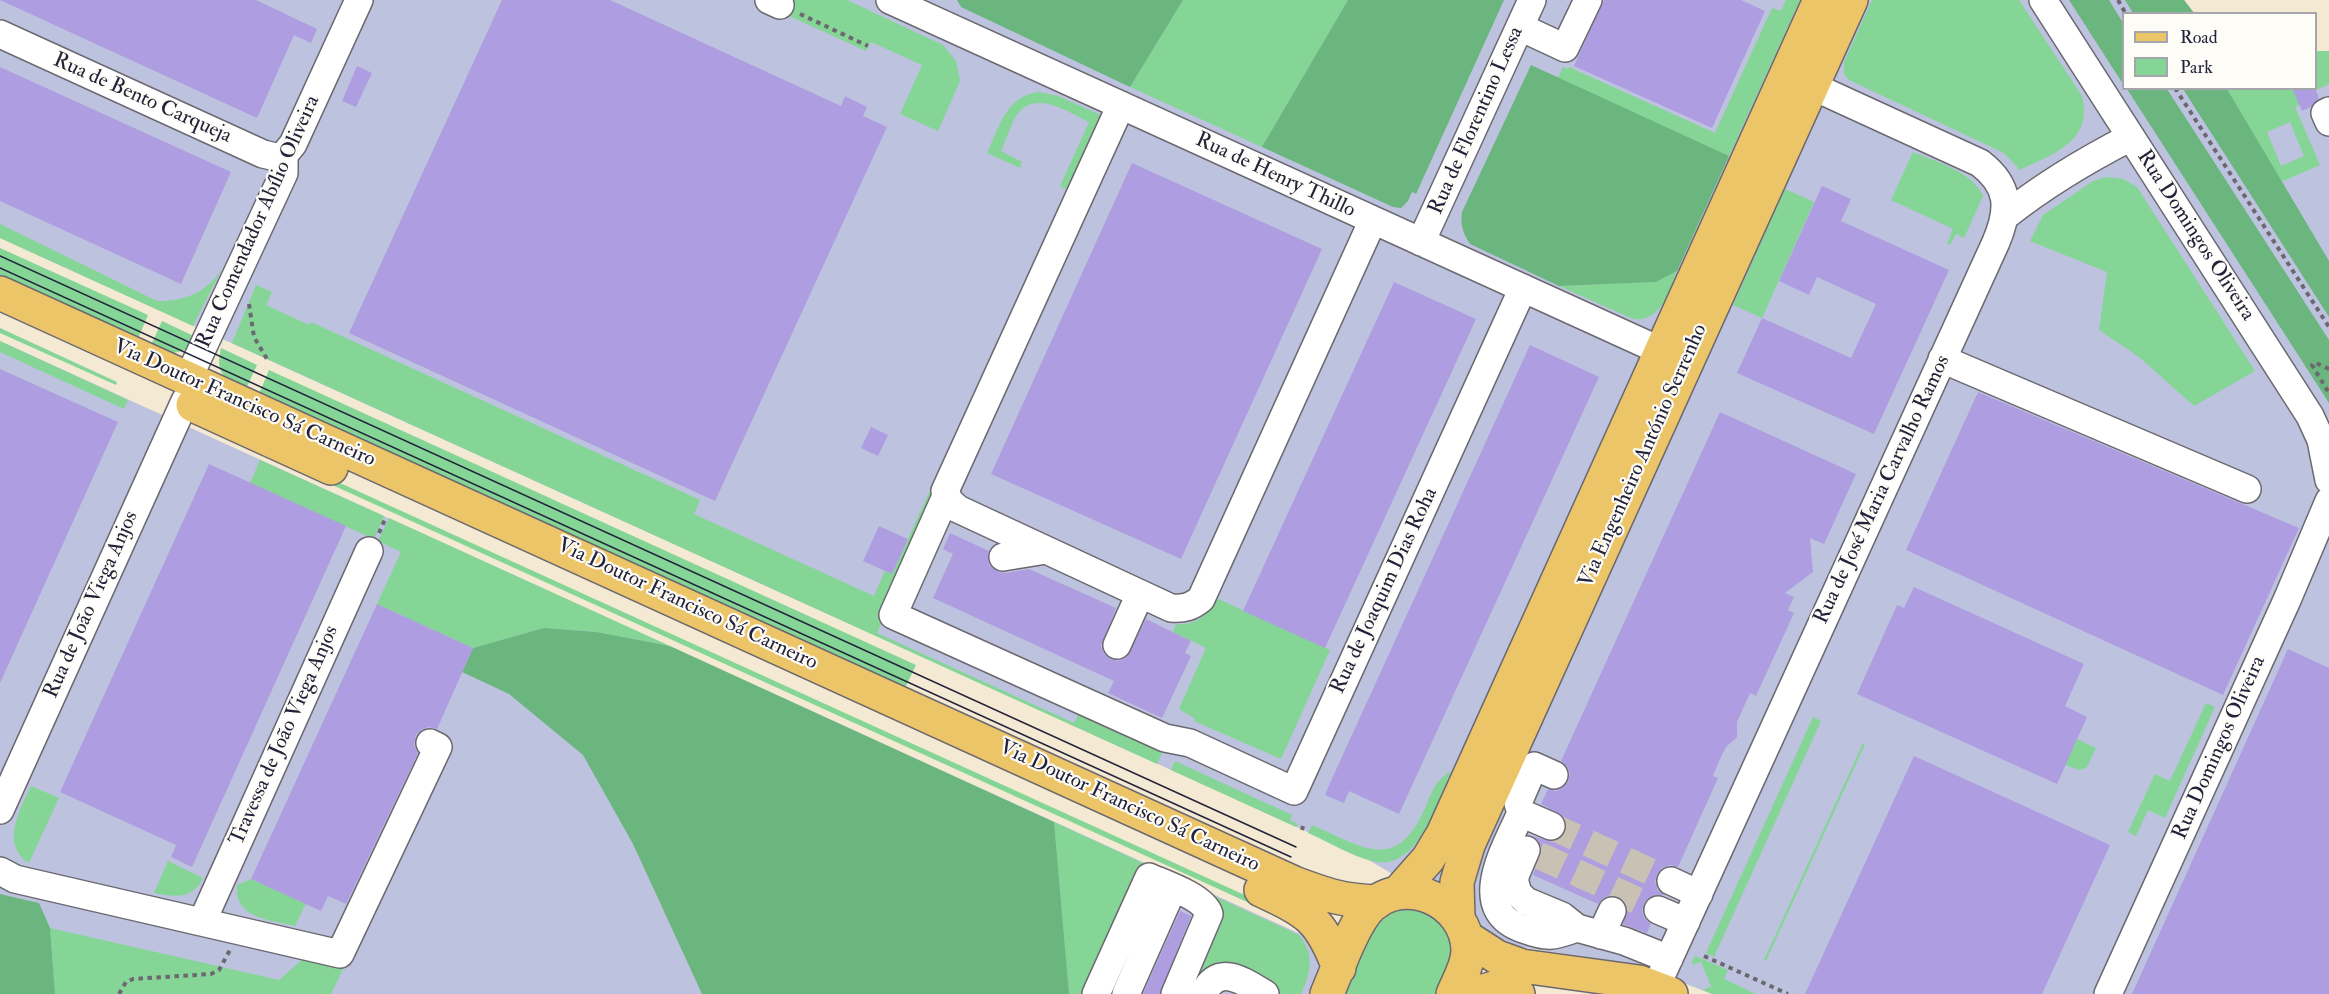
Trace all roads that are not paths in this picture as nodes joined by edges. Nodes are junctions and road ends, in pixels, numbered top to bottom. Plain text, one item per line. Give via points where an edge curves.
1 (359, 0) edge
2 (890, 0) edge
3 (1532, 0) edge
4 (1587, 0) edge
5 (1820, 0) edge
6 (1851, 0) edge
7 (2043, 0) edge
8 (920, 6) edge
9 (1520, 27) junction
10 (0, 34) edge
11 (1812, 86) junction
12 (1121, 105) junction
13 (2329, 111) edge
14 (2329, 122) edge
15 (2132, 137) junction
16 (284, 154) junction
17 (2004, 217) junction
18 (1373, 220) junction
19 (1421, 242) junction
20 (1523, 288) junction
21 (0, 293) edge
22 (0, 317) edge
23 (1660, 351) junction
24 (1942, 358) junction
25 (186, 390) junction
26 (2329, 480) edge
27 (2247, 489) dead end
28 (946, 496) junction
29 (2329, 501) edge
30 (372, 546) road end
31 (1046, 550) junction
32 (1003, 557) dead end
33 (1140, 594) junction
34 (1117, 645) dead end
35 (430, 743) dead end
36 (0, 810) edge
37 (1533, 816) dead end
38 (0, 871) edge
39 (1173, 888) junction
40 (1665, 895) tunnel mouth
41 (1387, 897) junction
42 (1693, 908) junction
43 (202, 922) junction
44 (1462, 927) junction
45 (1141, 962) edge
46 (1186, 966) edge
47 (1665, 980) edge
48 (1333, 981) edge
49 (1096, 994) edge
50 (1203, 994) edge
51 (1265, 994) edge
52 (1453, 994) edge
53 (1472, 994) edge
54 (1518, 994) edge
55 (2108, 994) edge

1 - 16 street, Rua Comendador Abílio Oliveira via 293,144
2 - 8 street, Rua de Henry Thillo
3 - 9 street, Rua de Florentino Lessa
4 - 9 street via 1565,48
5 - 23 main road, Via Engenheiro António Serrenho
6 - 11 main road, Via Engenheiro António Serrenho
7 - 15 street, Rua Domingos Oliveira
8 - 12 street, Rua de Henry Thillo
9 - 19 street, Rua de Florentino Lessa
10 - 16 street, Rua de Bento Carqueja via 263,154
11 - 17 street, Rua de José Maria Carvalho Ramos via 1980,163 1999,181 2005,200
11 - 44 main road, Via Engenheiro António Serrenho via 1468,845 1457,882
12 - 18 street, Rua de Henry Thillo
12 - 28 street via 946,486
13 - 14 street via 2325,113
15 - 17 street via 2062,176
15 - 26 street, Rua Domingos Oliveira via 2310,416 2321,440
16 - 25 street, Rua Comendador Abílio Oliveira via 284,173
17 - 24 street, Rua de José Maria Carvalho Ramos
18 - 19 street, Rua de Henry Thillo
18 - 33 street via 1201,599 1181,609
19 - 20 street, Rua de Henry Thillo
20 - 23 street, Rua de Henry Thillo
20 - 28 street, Rua de Joaquim Dias Roha via 1294,790 1190,744 1165,738 893,615
21 - 25 main road, Via Doutor Francisco Sá Carneiro
22 - 25 main road, Via Doutor Francisco Sá Carneiro
23 - 41 main road, Via Engenheiro António Serrenho via 1443,834 1428,859
24 - 27 street
24 - 42 street, Rua de José Maria Carvalho Ramos
25 - 36 street, Rua de João Viega Anjos
25 - 41 main road, Via Doutor Francisco Sá Carneiro via 1294,883 1349,901
25 - 48 main road, Via Doutor Francisco Sá Carneiro via 1286,902 1313,920 1324,933
28 - 31 street via 958,509
29 - 55 street, Rua Domingos Oliveira
30 - 43 street, Travessa de João Viega Anjos
31 - 32 street
31 - 33 street
33 - 34 street
35 - 43 street via 438,747 423,769 340,954
37 - 47 street via 1498,865 1494,897 1500,911 1519,927 1553,937 1597,925 1624,941
38 - 43 street via 15,879
39 - 45 street
39 - 46 street via 1197,900 1209,914
39 - 49 street via 1149,877
40 - 42 street
41 - 44 main road, Via Doutor Francisco Sá Carneiro via 1413,892 1434,898 1449,908
41 - 48 main road, Via Engenheiro António Serrenho via 1364,914
42 - 47 street, Rua de José Maria Carvalho Ramos
44 - 47 main road, Via Doutor Francisco Sá Carneiro via 1497,957 1522,966
44 - 52 main road, Via Engenheiro António Serrenho via 1468,953
45 - 46 street
45 - 46 street
50 - 51 street via 1216,977 1227,975
53 - 54 main road via 1494,988

